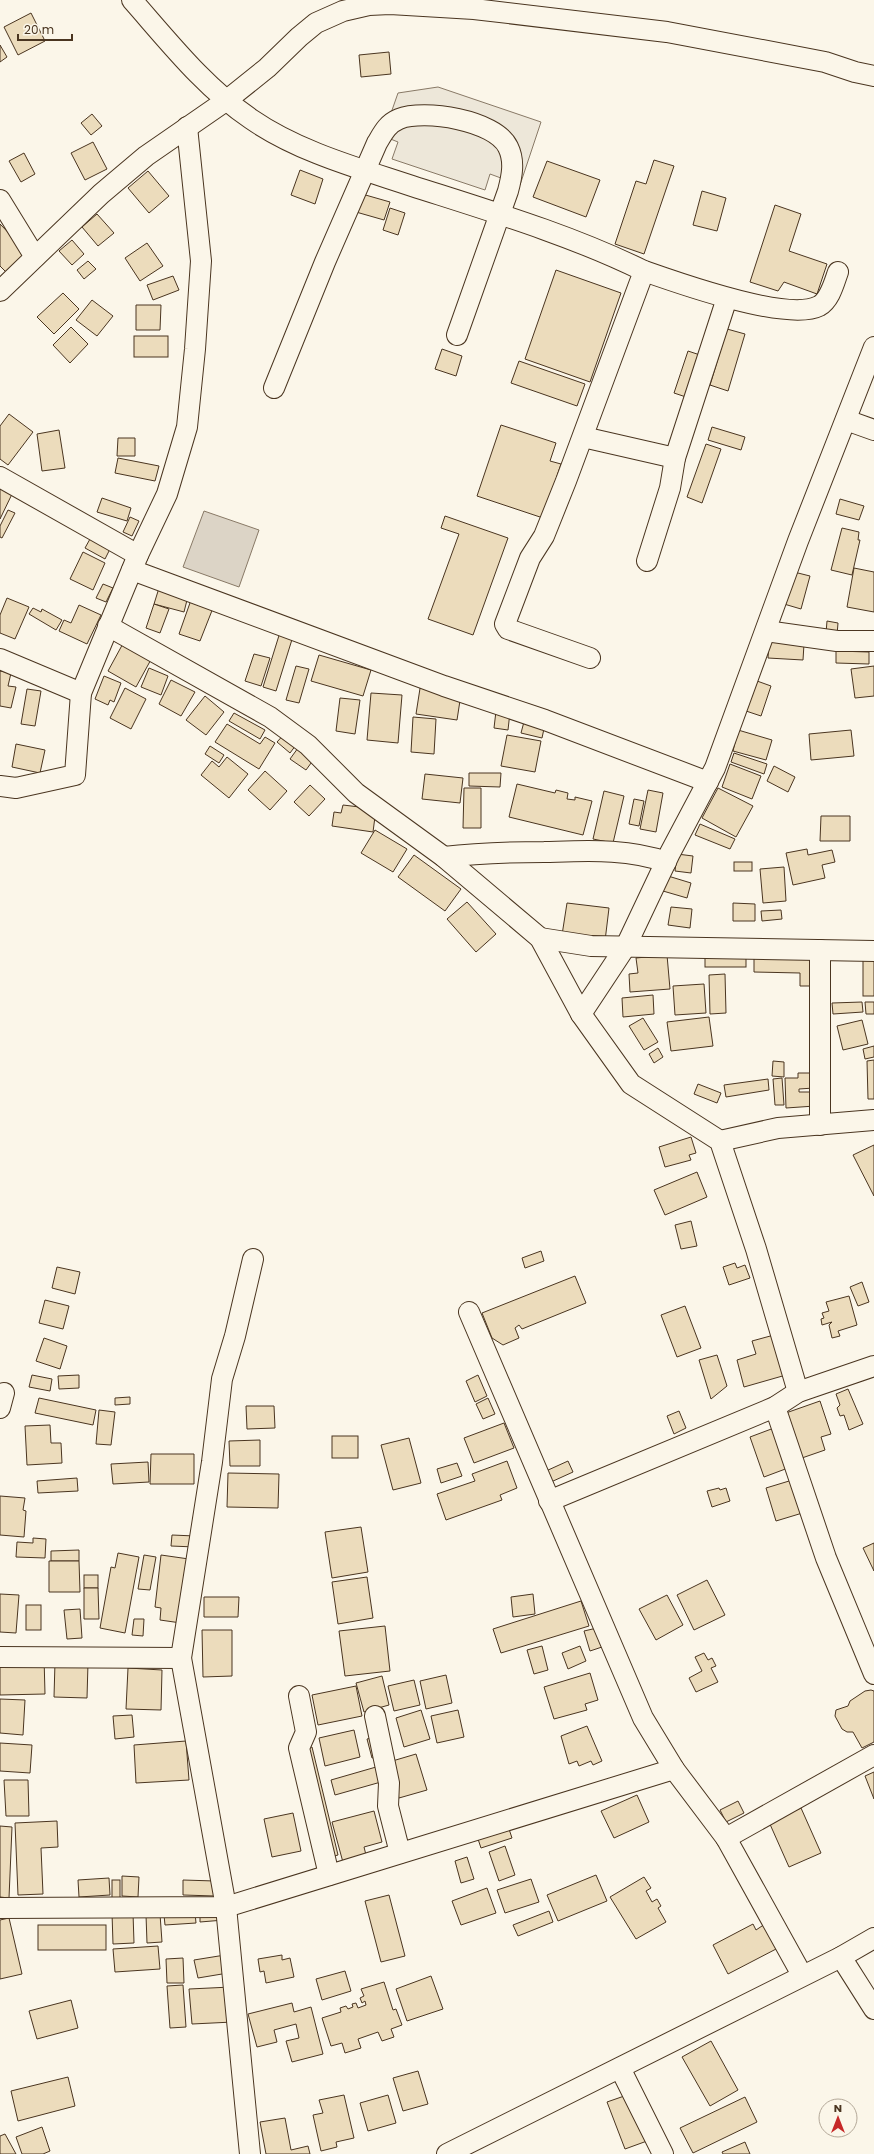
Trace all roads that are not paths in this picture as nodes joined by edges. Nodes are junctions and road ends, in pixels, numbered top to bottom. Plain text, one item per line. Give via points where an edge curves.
1 (132, 0) edge
2 (855, 72) junction
3 (874, 76) edge
4 (874, 89) edge
5 (227, 100) junction
6 (187, 127) junction
7 (364, 170) junction
8 (0, 200) edge
9 (500, 214) junction
10 (36, 257) junction
11 (644, 271) junction
12 (838, 272) dead end
13 (0, 291) edge
14 (727, 298) junction
15 (456, 334) dead end
16 (874, 347) edge
17 (274, 388) dead end
18 (846, 420) junction
19 (874, 430) edge
20 (583, 437) junction
21 (675, 458) junction
22 (0, 477) edge
23 (647, 561) dead end
24 (135, 563) junction
25 (108, 626) junction
26 (766, 631) junction
27 (874, 641) edge
28 (590, 658) dead end
29 (0, 659) edge
30 (82, 693) junction
31 (708, 782) junction
32 (0, 786) edge
33 (444, 857) junction
34 (666, 862) junction
35 (540, 938) junction
36 (626, 946) junction
37 (820, 950) junction
38 (874, 951) edge
39 (581, 1014) junction
40 (874, 1120) edge
41 (820, 1125) junction
42 (720, 1141) junction
43 (253, 1259) dead end
44 (469, 1312) dead end
45 (874, 1366) edge
46 (798, 1392) junction
47 (775, 1407) junction
48 (549, 1502) junction
49 (0, 1657) edge
50 (180, 1658) junction
51 (874, 1674) edge
52 (300, 1696) dead end
53 (375, 1716) dead end
54 (874, 1755) edge
55 (674, 1769) junction
56 (726, 1838) junction
57 (400, 1853) junction
58 (329, 1875) junction
59 (226, 1906) junction
60 (0, 1908) edge
61 (874, 1938) edge
62 (841, 1956) junction
63 (802, 1975) junction
64 (874, 2009) edge
65 (620, 2068) junction
66 (250, 2154) edge
67 (447, 2154) edge
68 (663, 2154) edge

1 - 5 street via 188,64
2 - 3 street
2 - 4 street
2 - 5 street via 825,62 667,32 474,9 390,4 369,5 343,11 316,24
5 - 6 street
5 - 7 street via 251,119 285,138
6 - 10 street via 118,180
6 - 24 street via 201,261 187,427 167,494
7 - 9 street
7 - 9 street via 376,143 387,127 398,120 424,114 474,123 496,134 507,145 512,156 513,172
7 - 17 street
8 - 10 street
9 - 11 street
9 - 15 street
10 - 13 street
11 - 14 street
11 - 20 street
12 - 14 street via 828,296 820,305 813,308 800,310
14 - 21 street
16 - 18 street
18 - 19 street
18 - 26 street
20 - 21 street
20 - 28 street via 544,536 530,558 506,624 508,629
21 - 23 street via 670,488
22 - 24 street
24 - 25 street
24 - 31 street via 444,686 545,720
25 - 30 street
25 - 33 street via 270,717 308,745 356,794
26 - 27 street via 837,641
26 - 31 street
29 - 30 street
30 - 32 street via 75,775 16,788
31 - 34 street
33 - 34 street via 474,853 589,851 648,856
33 - 35 street
34 - 36 street
35 - 36 street via 591,946
35 - 39 street
36 - 37 street
36 - 39 street
37 - 38 street
37 - 41 street
39 - 42 street via 632,1084
40 - 41 street
41 - 42 street via 778,1128
42 - 46 street via 756,1249
43 - 50 street via 222,1379 212,1462
44 - 48 street
45 - 46 street
46 - 47 street
47 - 48 street
47 - 51 street via 826,1558
48 - 55 street via 644,1718
49 - 50 street
50 - 59 street
52 - 58 street via 306,1732 299,1748
53 - 57 street via 389,1783 388,1806
54 - 56 street
55 - 56 street
55 - 57 street
56 - 63 street
57 - 58 street
58 - 59 street
59 - 60 street
59 - 66 street
61 - 62 street
62 - 63 street
62 - 64 street
63 - 65 street
65 - 67 street
65 - 68 street

